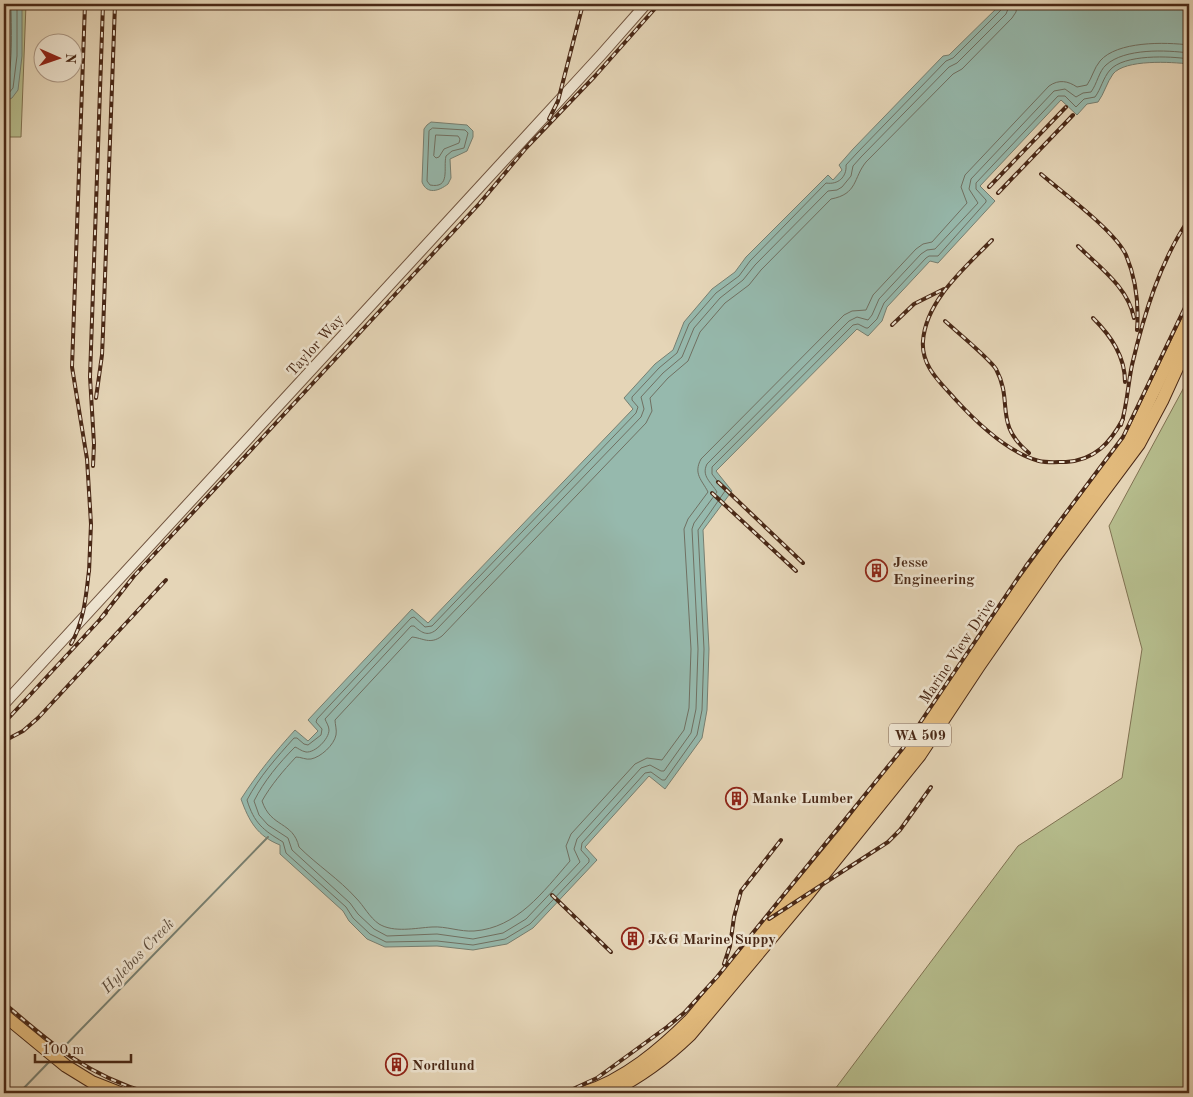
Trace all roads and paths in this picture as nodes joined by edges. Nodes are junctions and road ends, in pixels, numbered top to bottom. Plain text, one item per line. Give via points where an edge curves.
1 (646, 4) edge
2 (1189, 318) edge
3 (1189, 342) edge
4 (4, 704) edge
5 (4, 1015) edge
6 (4, 1025) edge
7 (42, 1052) junction
8 (64, 1069) junction
9 (98, 1093) edge
10 (120, 1093) edge
11 (583, 1093) edge
12 (608, 1093) edge

1 - 4 street, Taylor Way
2 - 11 main road, Marine View Drive / WA 509 via 1132,438 1019,590 904,758 691,1019 647,1058
3 - 12 main road, Marine View Drive / WA 509 via 1139,444 1049,566 920,755 690,1036 649,1070
5 - 7 main road
6 - 7 main road
7 - 8 main road
8 - 9 main road
8 - 10 main road

